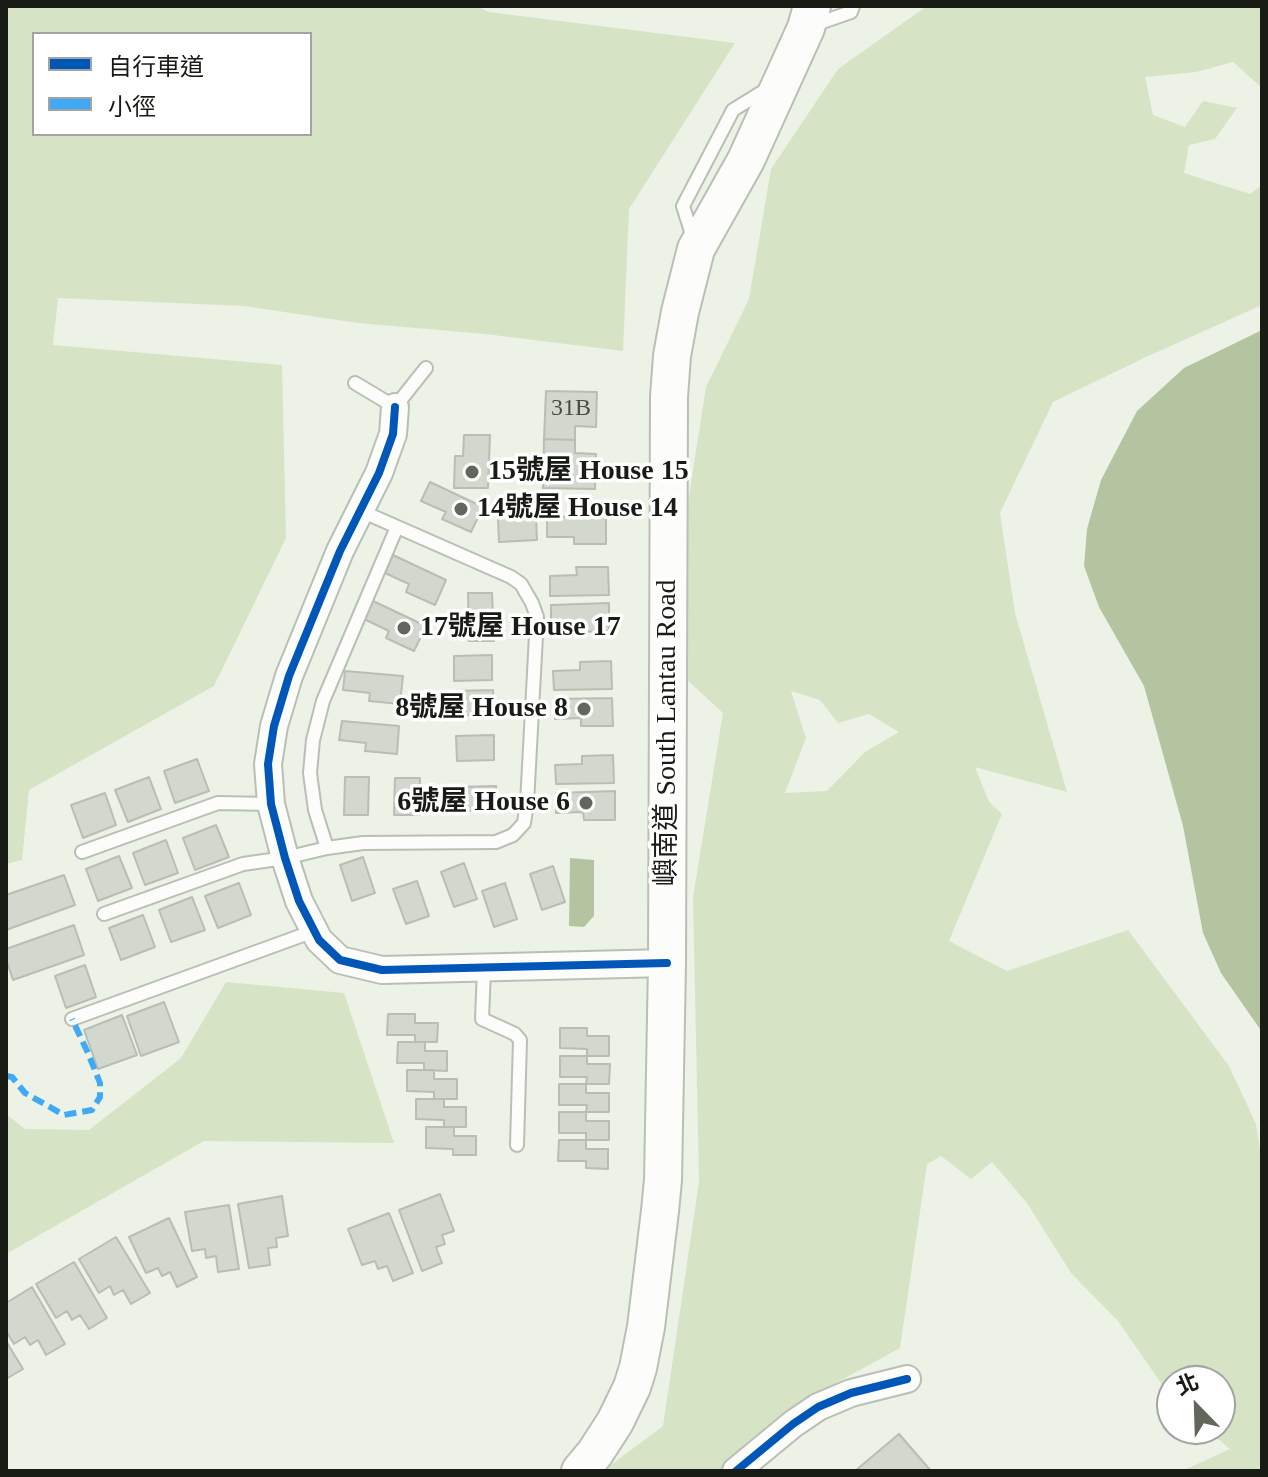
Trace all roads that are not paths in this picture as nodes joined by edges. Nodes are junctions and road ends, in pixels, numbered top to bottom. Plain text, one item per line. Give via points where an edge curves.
1 (853, 6) edge
2 (809, 17) edge
3 (426, 368) dead end
4 (355, 383) dead end
5 (395, 407) junction
6 (361, 511) junction
7 (397, 527) junction
8 (271, 804) junction
9 (327, 848) junction
10 (82, 852) dead end
11 (285, 858) junction
12 (104, 914) dead end
13 (314, 931) junction
14 (667, 963) junction
15 (484, 968) junction
16 (72, 1019) dead end
17 (517, 1145) dead end
18 (907, 1379) dead end
19 (580, 1471) edge
20 (736, 1471) edge

1 - 2 lane via 851,12
2 - 14 main road, 嶼南道 South Lantau Road via 746,160 696,249 672,356
3 - 5 lane
4 - 5 lane
5 - 6 street via 393,434
6 - 7 lane
6 - 8 street via 289,676 268,764
7 - 9 lane via 323,701 313,740 311,786
7 - 9 lane via 511,577 532,603 537,617 524,823 496,842
8 - 10 lane via 218,803
8 - 11 street
9 - 11 lane
11 - 12 lane via 243,864
11 - 13 street
13 - 15 street via 340,960 382,970
13 - 16 lane
14 - 15 street
14 - 19 main road, 嶼南道 South Lantau Road via 663,1180 642,1349 620,1413
15 - 17 lane via 482,1019 520,1040
18 - 20 street via 818,1407

